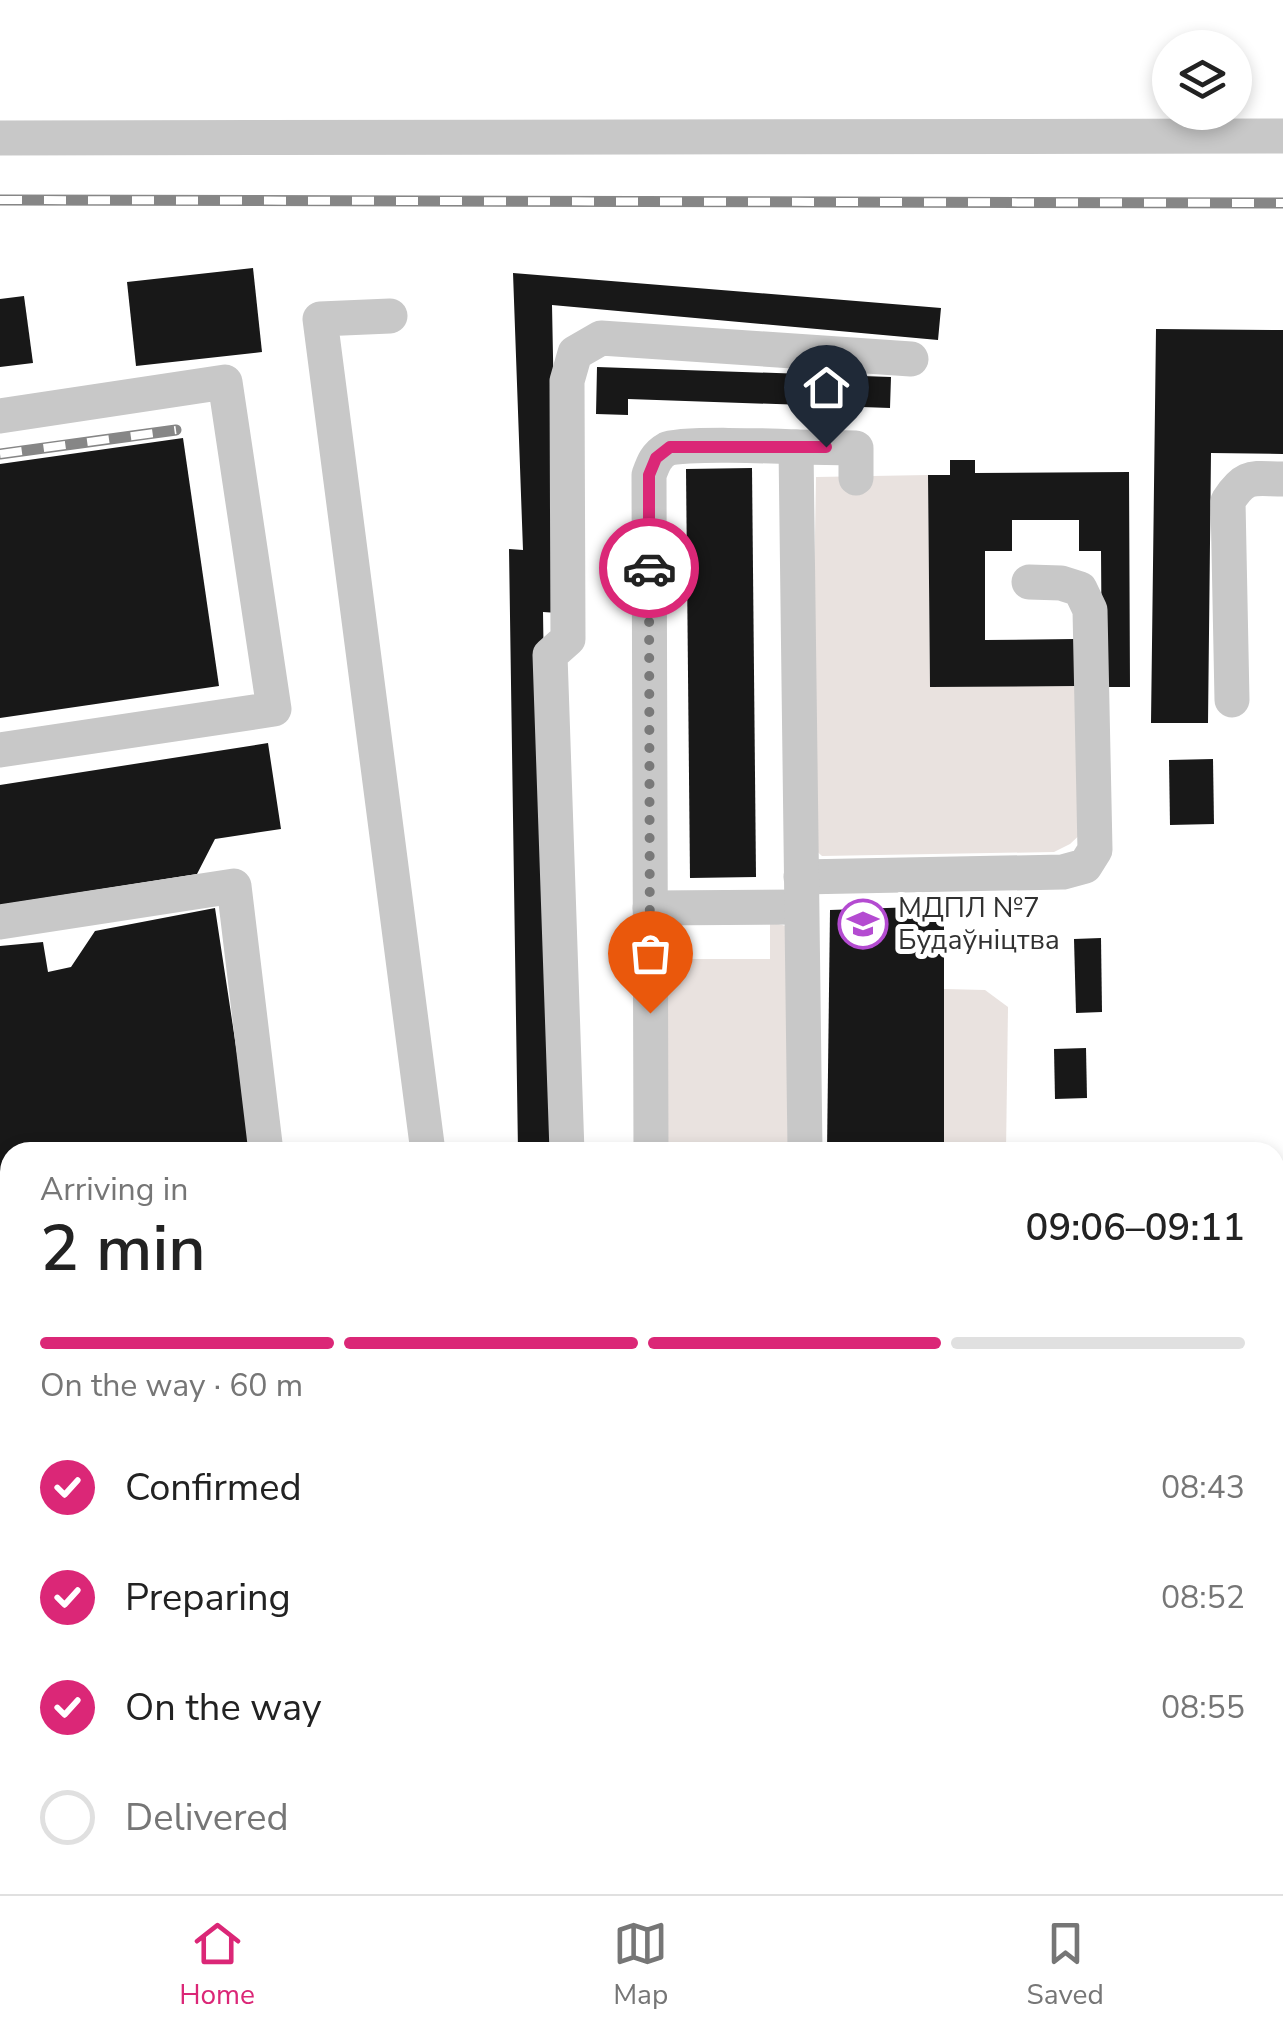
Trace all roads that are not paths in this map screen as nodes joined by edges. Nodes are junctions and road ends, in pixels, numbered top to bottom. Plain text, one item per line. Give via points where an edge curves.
1 (1283, 136) edge
2 (0, 138) edge
3 (390, 316) dead end
4 (911, 359) dead end
5 (0, 416) edge
6 (796, 446) junction
7 (856, 478) dead end
8 (1283, 479) edge
9 (1029, 582) dead end
10 (1232, 700) dead end
11 (0, 750) edge
12 (801, 892) junction
13 (650, 908) junction
14 (0, 922) edge
15 (265, 1142) edge
16 (427, 1142) edge
17 (567, 1142) edge
18 (651, 1142) edge
19 (806, 1142) edge

1 - 2 lane
3 - 16 lane via 320,318
4 - 17 lane via 601,338 575,353 567,380 568,639 550,655
5 - 11 lane via 225,382 274,708
6 - 7 lane via 856,448
6 - 12 lane
6 - 13 lane via 670,447 649,475
8 - 10 lane via 1249,479 1228,501
9 - 12 lane via 1080,589 1090,610 1095,850 1085,866
12 - 13 lane
12 - 19 lane
13 - 18 lane
14 - 15 lane via 234,886

